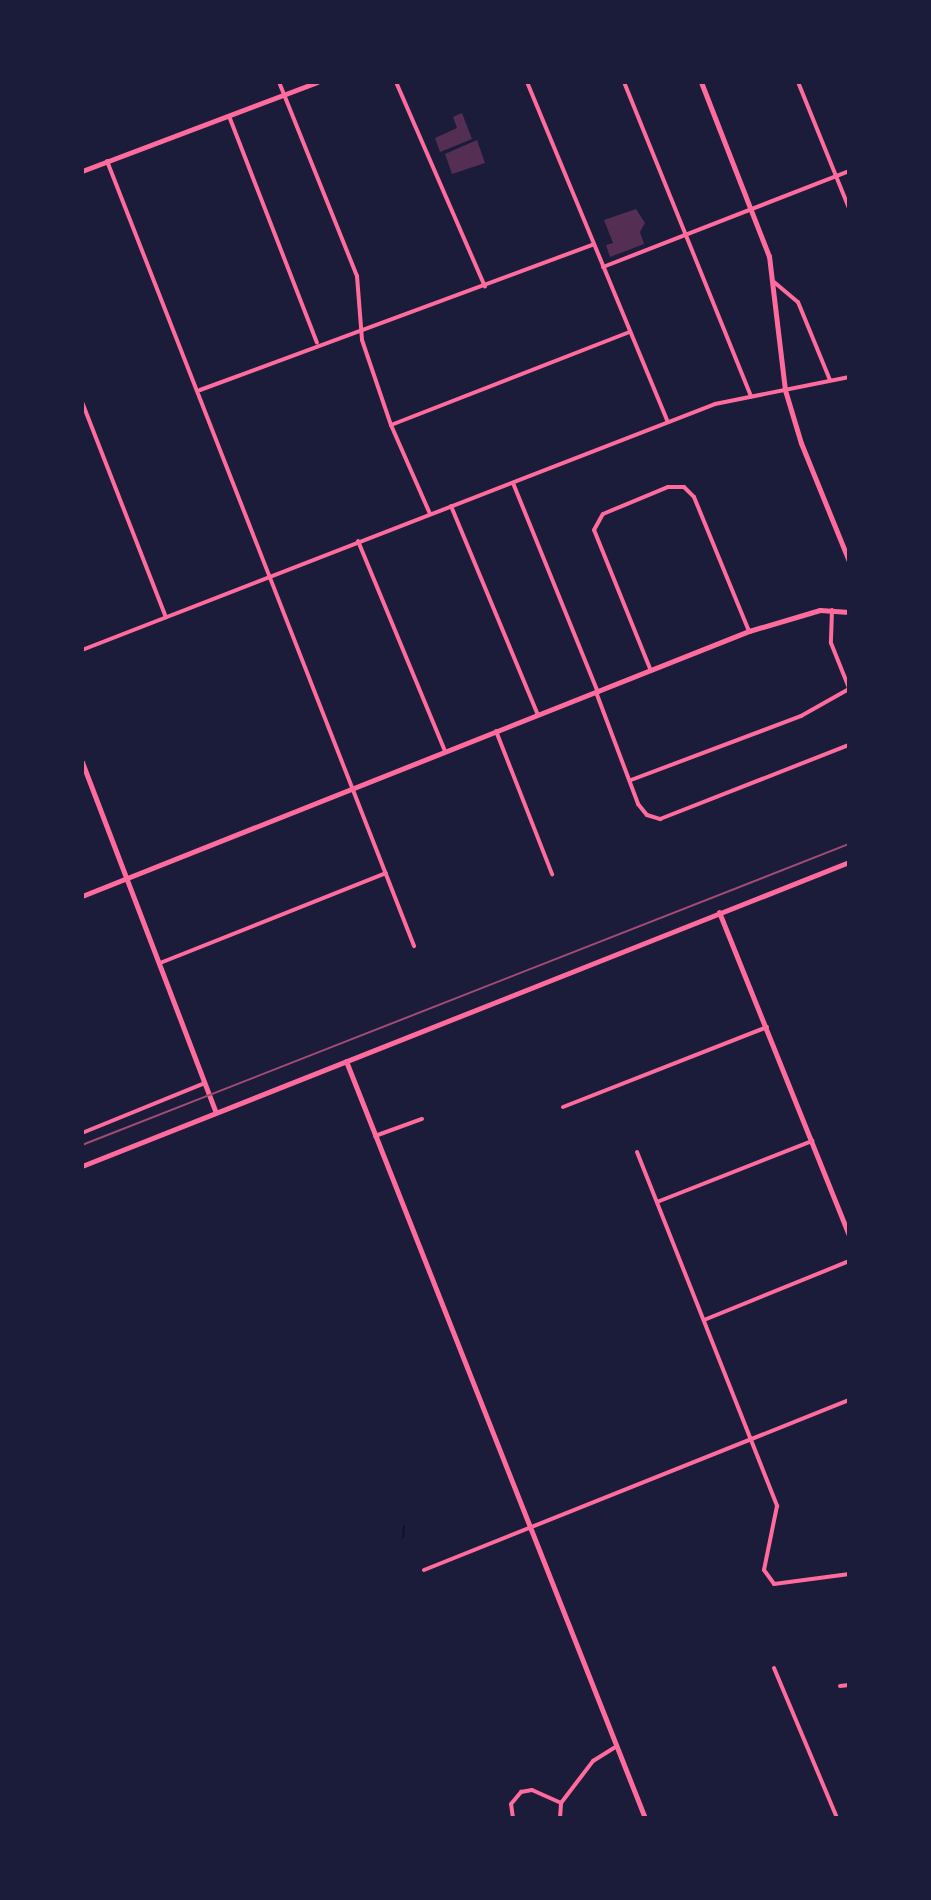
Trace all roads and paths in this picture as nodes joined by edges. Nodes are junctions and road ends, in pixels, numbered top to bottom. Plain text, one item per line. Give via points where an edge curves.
1 (279, 82) edge
2 (317, 82) edge
3 (396, 82) edge
4 (527, 82) edge
5 (624, 82) edge
6 (701, 82) edge
7 (798, 82) edge
8 (284, 94) junction
9 (229, 116) junction
10 (107, 161) junction
11 (82, 171) edge
12 (849, 171) edge
13 (836, 176) junction
14 (849, 208) edge
15 (752, 209) junction
16 (688, 235) junction
17 (593, 245) junction
18 (603, 267) junction
19 (774, 282) junction
20 (485, 287) junction
21 (361, 327) junction
22 (630, 332) junction
23 (317, 343) junction
24 (849, 377) edge
25 (830, 380) junction
26 (200, 390) junction
27 (785, 390) junction
28 (751, 396) junction
29 (82, 402) edge
30 (668, 422) junction
31 (391, 425) junction
32 (512, 482) junction
33 (451, 505) junction
34 (430, 514) junction
35 (358, 541) junction
36 (849, 561) edge
37 (273, 575) junction
38 (832, 610) junction
39 (849, 612) edge
40 (166, 617) junction
41 (749, 631) junction
42 (82, 650) edge
43 (651, 671) junction
44 (849, 689) edge
45 (597, 692) junction
46 (538, 715) junction
47 (496, 731) junction
48 (849, 745) edge
49 (445, 751) junction
50 (82, 762) edge
51 (631, 780) junction
52 (353, 788) junction
53 (849, 862) edge
54 (386, 873) junction
55 (552, 874) dead end
56 (127, 879) junction
57 (82, 896) edge
58 (719, 912) junction
59 (414, 946) dead end
60 (160, 963) junction
61 (767, 1027) junction
62 (346, 1061) junction
63 (205, 1083) junction
64 (563, 1107) dead end
65 (216, 1112) junction
66 (422, 1119) dead end
67 (82, 1133) edge
68 (374, 1137) junction
69 (812, 1141) junction
70 (637, 1152) dead end
71 (82, 1166) edge
72 (657, 1202) junction
73 (849, 1235) edge
74 (849, 1261) edge
75 (704, 1320) junction
76 (849, 1400) edge
77 (752, 1439) junction
78 (527, 1528) junction
79 (424, 1570) dead end
80 (849, 1574) edge
81 (774, 1668) dead end
82 (849, 1685) edge
83 (840, 1686) dead end
84 (614, 1748) junction
85 (561, 1803) junction
86 (513, 1818) edge
87 (560, 1818) edge
88 (645, 1818) edge
89 (837, 1818) edge

1 - 8 street
2 - 8 street
3 - 20 street
4 - 17 street
5 - 16 street
6 - 15 street
7 - 13 street
8 - 9 street
8 - 21 street via 357,276
9 - 10 street
9 - 23 street
10 - 11 street
10 - 26 street
12 - 13 street
13 - 14 street
13 - 15 street
15 - 16 street
15 - 19 street
16 - 18 street
16 - 28 street
17 - 18 street
17 - 20 street
18 - 22 street
19 - 25 street via 798,302
19 - 27 street
20 - 21 street via 408,317
21 - 23 street
21 - 31 street
22 - 30 street
22 - 31 street
23 - 26 street
24 - 25 street
25 - 27 street
26 - 37 street
27 - 28 street
27 - 36 street
28 - 30 street
29 - 40 street
30 - 32 street
31 - 34 street
32 - 33 street
32 - 45 street
33 - 34 street
33 - 46 street
34 - 35 street
35 - 37 street
35 - 49 street
37 - 40 street
37 - 52 street
38 - 39 street
38 - 41 street via 794,615
38 - 44 street via 831,643
40 - 42 street
41 - 43 street
41 - 43 street via 694,497 684,487 668,487 609,511 595,524 596,539
43 - 45 street
44 - 51 street via 801,716
45 - 46 street
45 - 51 street
46 - 47 street
47 - 49 street
47 - 55 street
48 - 51 street via 660,819 647,815
49 - 52 street
50 - 56 street
52 - 54 street
52 - 56 street
53 - 58 street
54 - 59 street
54 - 60 street
56 - 57 street
56 - 60 street
58 - 61 street
58 - 62 street
60 - 63 street
61 - 64 street
61 - 69 street
62 - 65 street
62 - 68 street
63 - 65 street
63 - 67 street
65 - 71 street
66 - 68 street
68 - 78 street
69 - 72 street
69 - 73 street
70 - 72 street
72 - 75 street
74 - 75 street
75 - 77 street
76 - 77 street
77 - 78 street
77 - 80 street via 777,1506 778,1521 763,1555 764,1570 774,1584
78 - 79 street
78 - 84 street
81 - 89 street
82 - 83 street
84 - 85 street via 593,1761
84 - 88 street
85 - 86 street via 532,1790 521,1792 511,1804
85 - 87 street

